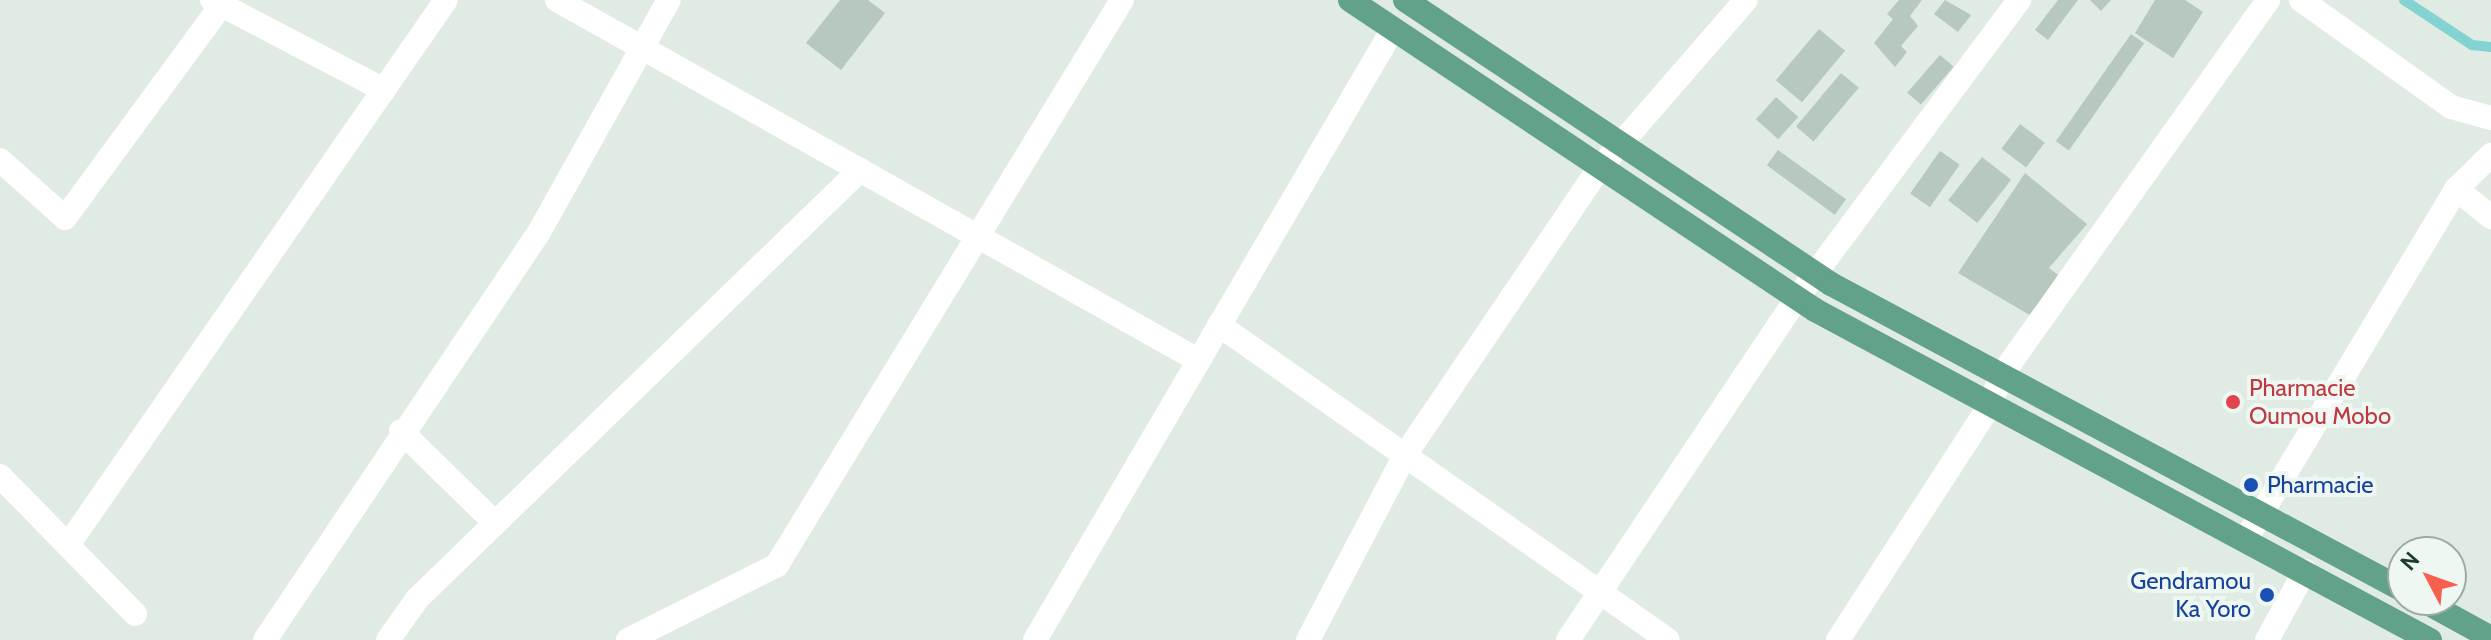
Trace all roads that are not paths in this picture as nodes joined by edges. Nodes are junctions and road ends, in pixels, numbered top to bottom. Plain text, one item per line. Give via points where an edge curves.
1 (446, 0) edge
2 (557, 0) edge
3 (669, 0) edge
4 (1122, 0) edge
5 (1350, 0) edge
6 (1405, 0) edge
7 (1746, 0) edge
8 (2019, 0) edge
9 (2268, 0) edge
10 (2301, 0) edge
11 (219, 2) edge
12 (1393, 29) junction
13 (643, 48) junction
14 (384, 90) junction
15 (2491, 118) edge
16 (1619, 146) junction
17 (2491, 155) edge
18 (0, 160) edge
19 (1599, 169) junction
20 (860, 170) junction
21 (2456, 189) junction
22 (2491, 217) edge
23 (978, 236) junction
24 (1816, 274) junction
25 (1797, 298) junction
26 (1219, 325) junction
27 (1198, 360) junction
28 (2001, 376) junction
29 (1990, 405) junction
30 (401, 431) junction
31 (1405, 455) junction
32 (0, 476) edge
33 (2260, 511) junction
34 (495, 523) junction
35 (2246, 539) junction
36 (68, 545) junction
37 (2305, 571) junction
38 (2387, 581) edge
39 (1599, 592) junction
40 (135, 614) dead end
41 (2451, 616) edge
42 (2420, 638) edge
43 (2491, 638) edge
44 (265, 640) edge
45 (388, 640) edge
46 (628, 640) edge
47 (1035, 640) edge
48 (1308, 640) edge
49 (1568, 640) edge
50 (1668, 640) edge
51 (1838, 640) edge
52 (2267, 640) edge

1 - 14 street
2 - 13 street
3 - 13 street
4 - 23 street
5 - 12 main road
6 - 16 main road
7 - 16 street
8 - 24 street
9 - 28 street
10 - 15 street via 2451,107
11 - 14 street
11 - 18 street via 65,218
12 - 19 main road
12 - 26 street
13 - 20 street
13 - 30 street via 538,234
14 - 36 street
16 - 19 street
16 - 24 main road
17 - 21 street
19 - 25 main road
19 - 31 street
20 - 23 street
20 - 34 street
21 - 22 street
21 - 33 street
23 - 27 street
23 - 46 street via 777,565
24 - 25 street
24 - 28 main road
25 - 29 main road
25 - 39 street
26 - 27 street
26 - 31 street
27 - 47 street
28 - 29 street
28 - 33 main road
29 - 35 main road
29 - 51 street
30 - 34 street
30 - 44 street
31 - 39 street
31 - 48 street
32 - 36 street
33 - 35 street
33 - 38 main road
34 - 45 street via 417,599
35 - 37 main road
36 - 40 street
37 - 42 main road
37 - 52 street
39 - 49 street
39 - 50 street
41 - 43 main road

